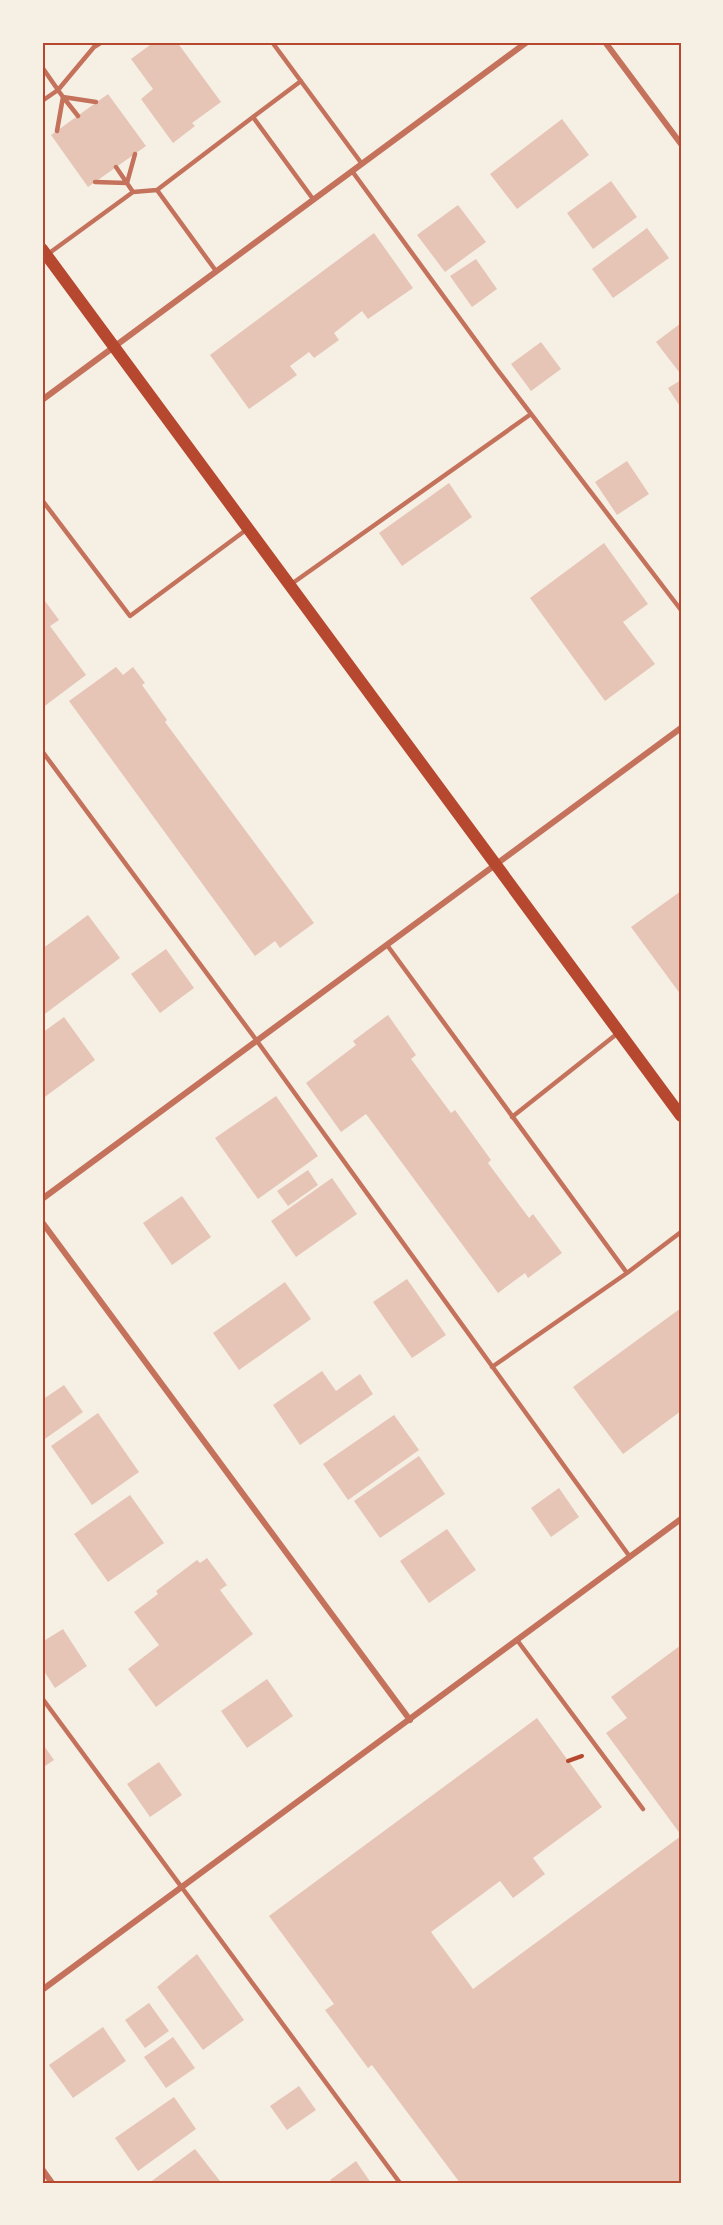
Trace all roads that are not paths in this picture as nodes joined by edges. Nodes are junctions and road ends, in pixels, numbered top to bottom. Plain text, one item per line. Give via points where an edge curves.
1 (102, 42) edge
2 (272, 42) edge
3 (527, 42) edge
4 (604, 42) edge
5 (42, 67) edge
6 (301, 81) junction
7 (58, 90) junction
8 (63, 98) junction
9 (42, 101) edge
10 (96, 102) dead end
11 (78, 116) dead end
12 (253, 117) junction
13 (57, 131) dead end
14 (681, 144) edge
15 (135, 154) dead end
16 (362, 164) junction
17 (116, 167) dead end
18 (352, 171) junction
19 (95, 182) dead end
20 (127, 183) junction
21 (157, 190) junction
22 (133, 192) junction
23 (313, 199) junction
24 (44, 252) edge
25 (216, 271) junction
26 (114, 346) junction
27 (42, 400) edge
28 (531, 414) junction
29 (42, 500) edge
30 (248, 528) junction
31 (290, 585) junction
32 (681, 610) edge
33 (681, 728) edge
34 (42, 751) edge
35 (496, 864) junction
36 (387, 945) junction
37 (619, 1031) junction
38 (257, 1041) junction
39 (681, 1116) edge
40 (512, 1117) junction
41 (42, 1199) edge
42 (42, 1222) edge
43 (681, 1232) edge
44 (627, 1273) junction
45 (492, 1367) junction
46 (681, 1519) edge
47 (630, 1557) junction
48 (517, 1640) junction
49 (42, 1698) edge
50 (410, 1720) junction
51 (643, 1809) dead end
52 (183, 1887) junction
53 (42, 1990) edge
54 (42, 2169) edge
55 (52, 2183) edge
56 (400, 2183) edge

1 - 7 lane
2 - 6 lane
3 - 16 street
4 - 14 street
5 - 7 lane
6 - 12 lane
6 - 16 lane
7 - 8 lane
7 - 9 lane
8 - 10 lane
8 - 11 lane
8 - 13 lane
12 - 21 lane
12 - 23 lane
15 - 20 lane
16 - 18 street
17 - 20 lane
18 - 23 street
18 - 28 lane
19 - 20 lane
20 - 22 lane
21 - 22 lane
21 - 25 lane
22 - 24 lane
23 - 25 street
24 - 26 main road
25 - 26 street
26 - 27 street
26 - 30 main road
28 - 31 lane
28 - 32 lane
29 - 30 lane via 130,616
30 - 31 main road
31 - 35 main road
33 - 35 street
34 - 38 lane
35 - 36 street
35 - 37 main road
36 - 38 street
36 - 40 lane
37 - 39 main road
37 - 40 lane
38 - 41 street
38 - 45 lane
40 - 44 lane
42 - 50 street
43 - 44 lane
44 - 45 lane
45 - 47 lane
46 - 47 street
47 - 48 street
48 - 50 street
48 - 51 lane
49 - 52 lane
50 - 52 street
52 - 53 street
52 - 56 lane
54 - 55 street

